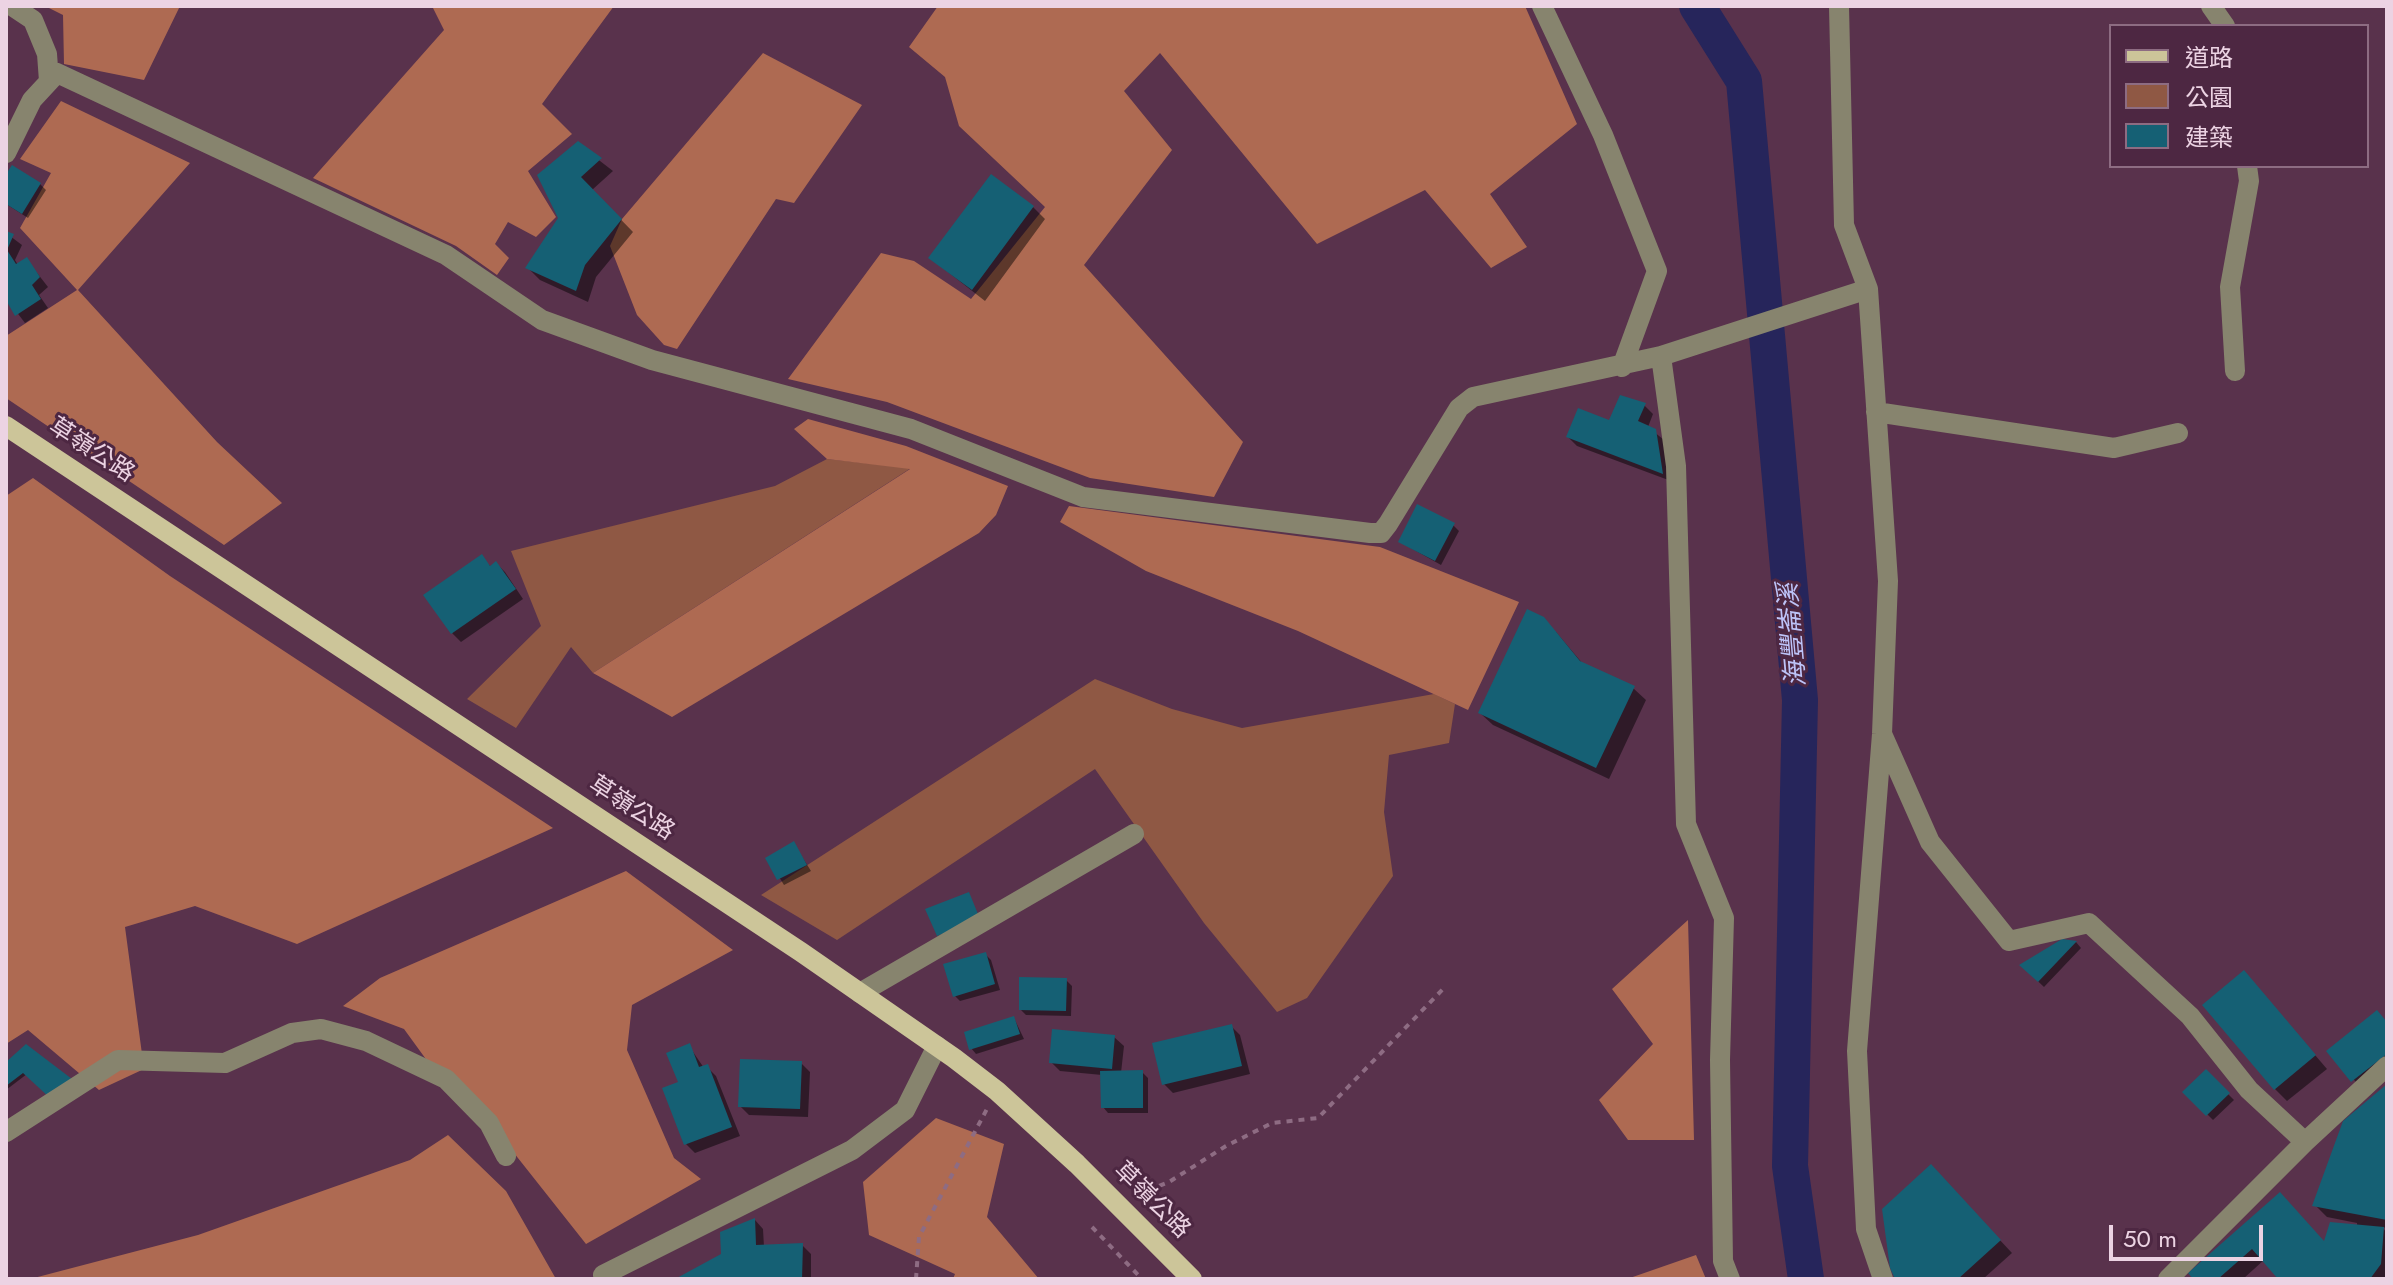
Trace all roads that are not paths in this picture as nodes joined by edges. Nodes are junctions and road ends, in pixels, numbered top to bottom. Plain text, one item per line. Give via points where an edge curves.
1 (12, 6) edge
2 (1542, 6) edge
3 (1839, 6) edge
4 (2211, 6) edge
5 (2224, 24) edge
6 (49, 81) junction
7 (6, 153) edge
8 (2247, 168) edge
9 (1868, 289) junction
10 (1661, 356) junction
11 (1622, 367) junction
12 (2235, 371) dead end
13 (1876, 412) junction
14 (6, 426) edge
15 (2178, 433) dead end
16 (1882, 734) junction
17 (1134, 834) dead end
18 (860, 993) junction
19 (937, 1046) junction
20 (2387, 1066) edge
21 (6, 1132) edge
22 (2305, 1142) junction
23 (506, 1156) dead end
24 (603, 1275) dead end
25 (1192, 1279) edge
26 (1730, 1279) edge
27 (1883, 1279) edge
28 (2168, 1279) edge

1 - 6 street via 33,20 47,54
2 - 11 street via 1603,135 1657,271
3 - 9 street via 1844,225
4 - 5 street
6 - 7 street via 32,100
6 - 11 street via 57,73 446,255 542,320 652,360 911,429 1083,497 1381,533 1459,408 1473,397
8 - 12 street via 2230,287
9 - 10 street
9 - 13 street
10 - 11 street
10 - 26 street via 1676,466 1686,824 1724,918 1723,1261
13 - 15 street via 2114,448
13 - 16 street via 1888,581
14 - 18 main road, 草嶺公路
16 - 22 street via 1930,842 2009,941 2089,923 2190,1016 2249,1090
16 - 27 street via 1857,1051 1866,1229
17 - 18 street
18 - 19 main road, 草嶺公路
19 - 24 street via 905,1110 852,1150
19 - 25 main road, 草嶺公路 via 997,1091
20 - 22 street
21 - 23 street via 118,1060 225,1063 292,1033 321,1029 366,1041 446,1079 489,1123
22 - 28 street

